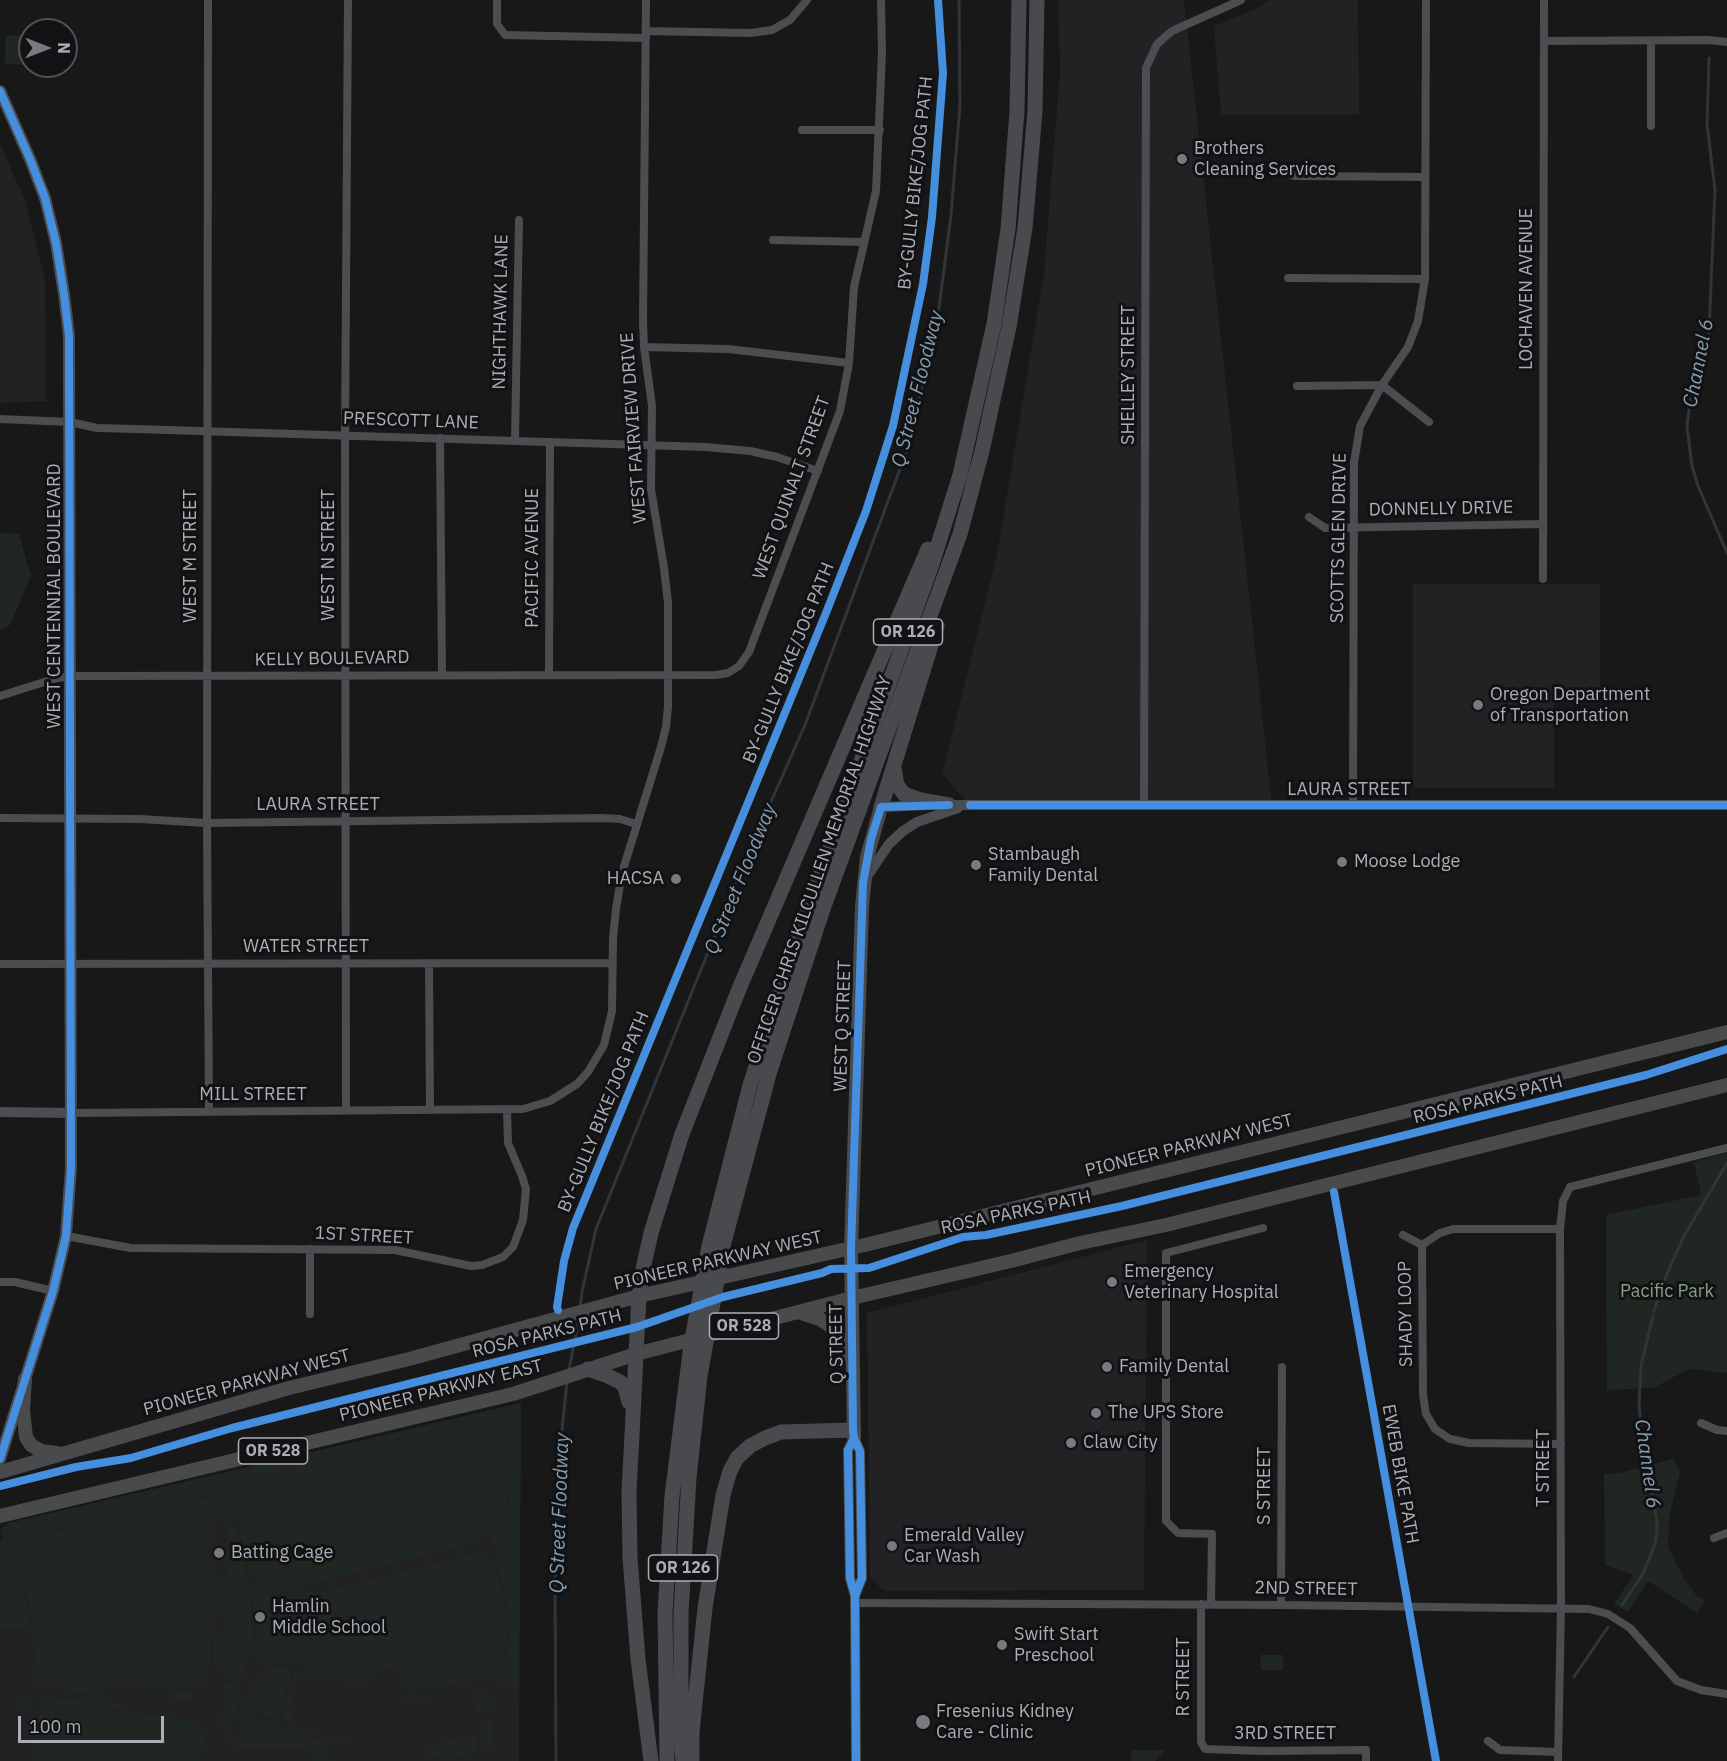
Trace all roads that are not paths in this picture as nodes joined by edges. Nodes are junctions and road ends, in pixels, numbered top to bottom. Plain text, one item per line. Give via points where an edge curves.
1 (208, 0) edge
2 (348, 0) edge
3 (497, 0) edge
4 (646, 0) edge
5 (807, 0) edge
6 (881, 0) edge
7 (1019, 0) edge
8 (1037, 0) edge
9 (1241, 0) edge
10 (1426, 0) edge
11 (1544, 0) edge
12 (646, 34) junction
13 (1544, 41) junction
14 (1651, 41) junction
15 (1727, 42) edge
16 (0, 91) edge
17 (1651, 126) dead end
18 (801, 130) dead end
19 (880, 130) junction
20 (1278, 169) dead end
21 (1425, 177) junction
22 (519, 220) dead end
23 (773, 240) dead end
24 (864, 242) junction
25 (1288, 278) dead end
26 (1425, 279) junction
27 (644, 347) junction
28 (849, 363) junction
29 (1382, 385) junction
30 (1297, 386) dead end
31 (0, 419) edge
32 (70, 422) junction
33 (1429, 422) dead end
34 (207, 431) junction
35 (345, 436) junction
36 (440, 438) junction
37 (515, 440) junction
38 (550, 442) junction
39 (652, 445) junction
40 (818, 471) junction
41 (960, 475) junction
42 (1309, 517) dead end
43 (1542, 524) junction
44 (1354, 526) junction
45 (960, 534) junction
46 (1543, 579) dead end
47 (442, 675) junction
48 (549, 675) junction
49 (668, 675) junction
50 (70, 676) junction
51 (346, 676) junction
52 (207, 677) junction
53 (0, 696) edge
54 (894, 765) junction
55 (949, 805) junction
56 (970, 805) junction
57 (1144, 805) junction
58 (1353, 805) junction
59 (1727, 805) edge
60 (882, 807) junction
61 (0, 818) edge
62 (70, 819) junction
63 (346, 822) junction
64 (207, 823) junction
65 (636, 824) junction
66 (863, 883) junction
67 (429, 963) junction
68 (612, 963) junction
69 (0, 964) edge
70 (70, 964) junction
71 (207, 964) junction
72 (346, 964) junction
73 (1727, 1032) edge
74 (1727, 1085) edge
75 (430, 1110) junction
76 (209, 1111) junction
77 (346, 1111) junction
78 (507, 1111) junction
79 (0, 1112) edge
80 (71, 1113) junction
81 (1727, 1148) edge
82 (1263, 1228) dead end
83 (1560, 1229) junction
84 (1403, 1235) dead end
85 (66, 1236) junction
86 (716, 1244) junction
87 (1422, 1245) junction
88 (310, 1249) junction
89 (851, 1249) junction
90 (0, 1282) edge
91 (53, 1291) junction
92 (639, 1296) junction
93 (852, 1298) junction
94 (797, 1312) junction
95 (310, 1314) dead end
96 (636, 1354) junction
97 (852, 1363) junction
98 (1282, 1367) dead end
99 (588, 1369) junction
100 (693, 1377) junction
101 (25, 1379) junction
102 (633, 1414) junction
103 (1701, 1423) dead end
104 (1727, 1431) edge
105 (854, 1434) junction
106 (1561, 1444) junction
107 (68, 1452) junction
108 (0, 1459) edge
109 (0, 1472) edge
110 (0, 1516) edge
111 (1727, 1533) edge
112 (1714, 1538) dead end
113 (855, 1599) junction
114 (1201, 1604) junction
115 (1211, 1604) junction
116 (1281, 1605) junction
117 (1561, 1607) junction
118 (1727, 1694) edge
119 (1488, 1741) dead end
120 (1205, 1749) joint
121 (1558, 1756) edge
122 (651, 1761) edge
123 (667, 1761) edge
124 (683, 1761) edge
125 (692, 1761) edge
126 (856, 1761) edge
127 (1366, 1761) edge

1 - 34 street, WEST M STREET
2 - 35 street, WEST N STREET
3 - 12 street via 497,24 506,35
4 - 12 street, WEST FAIRVIEW DRIVE
5 - 12 street via 790,20 772,30
6 - 19 street, WEST QUINALT STREET
7 - 41 highway, OFFICER CHRIS KILCULLEN MEMORIAL HIGHWAY / OR 126 via 1017,111 1008,229 994,324
8 - 45 highway, OFFICER CHRIS KILCULLEN MEMORIAL HIGHWAY / OR 126 via 1035,111 1025,228 1009,327
9 - 57 street, SHELLEY STREET via 1172,31 1157,44 1146,68
10 - 21 street, SCOTTS GLEN DRIVE
11 - 13 street, LOCHAVEN AVENUE
12 - 27 street, WEST FAIRVIEW DRIVE
13 - 14 street
13 - 43 street, LOCHAVEN AVENUE
14 - 15 street
14 - 17 street
16 - 32 main road, WEST CENTENNIAL BOULEVARD via 41,188 56,243 69,336
18 - 19 street
19 - 24 street, WEST QUINALT STREET via 876,191
20 - 21 street via 1295,176
21 - 26 street, SCOTTS GLEN DRIVE
22 - 37 street, NIGHTHAWK LANE
23 - 24 street
24 - 28 street, WEST QUINALT STREET via 854,287
25 - 26 street
26 - 29 street, SCOTTS GLEN DRIVE via 1418,321 1408,347
27 - 28 street via 728,349
27 - 39 street, WEST FAIRVIEW DRIVE via 652,406
28 - 40 street, WEST QUINALT STREET via 840,411
29 - 30 street
29 - 33 street
29 - 44 street, SCOTTS GLEN DRIVE via 1360,426 1354,464
31 - 32 street, PRESCOTT LANE
32 - 34 street, PRESCOTT LANE via 97,428
32 - 50 main road, WEST CENTENNIAL BOULEVARD
34 - 35 street, PRESCOTT LANE
34 - 52 street, WEST M STREET
35 - 36 street, PRESCOTT LANE
35 - 51 street, WEST N STREET
36 - 37 street, PRESCOTT LANE
36 - 47 street
37 - 38 street, PRESCOTT LANE
38 - 39 street, PRESCOTT LANE
38 - 48 street, PACIFIC AVENUE
39 - 40 street, PRESCOTT LANE via 750,451
39 - 49 street, WEST FAIRVIEW DRIVE via 651,489 668,603
40 - 49 street, WEST QUINALT STREET via 749,652 739,666 728,674
41 - 86 highway, OFFICER CHRIS KILCULLEN MEMORIAL HIGHWAY / OR 126 via 932,564 799,934 750,1086
41 - 92 highway via 743,979 682,1134 651,1233
42 - 44 street, DONNELLY DRIVE via 1325,528
43 - 44 street, DONNELLY DRIVE
43 - 46 street, LOCHAVEN AVENUE
44 - 58 street, SCOTTS GLEN DRIVE
45 - 54 highway via 948,591
45 - 86 highway, OFFICER CHRIS KILCULLEN MEMORIAL HIGHWAY / OR 126 via 823,909
47 - 48 street, KELLY BOULEVARD
47 - 51 street, KELLY BOULEVARD
48 - 49 street, KELLY BOULEVARD
49 - 65 street, WEST FAIRVIEW DRIVE via 666,727
50 - 52 street, KELLY BOULEVARD
50 - 53 street, KELLY BOULEVARD
50 - 62 main road, WEST CENTENNIAL BOULEVARD
51 - 52 street, KELLY BOULEVARD
51 - 63 street, WEST N STREET
52 - 64 street, WEST M STREET
54 - 55 highway via 897,785 904,794
54 - 60 highway
55 - 56 street, LAURA STREET
55 - 60 street, LAURA STREET
56 - 57 street, LAURA STREET
56 - 66 street via 917,822 903,831 889,844
57 - 58 street, LAURA STREET
58 - 59 street, LAURA STREET
60 - 66 main road, WEST Q STREET
61 - 62 street, LAURA STREET
62 - 64 street, LAURA STREET
62 - 70 main road, WEST CENTENNIAL BOULEVARD
63 - 64 street, LAURA STREET
63 - 65 street, LAURA STREET via 601,818
63 - 72 street, WEST N STREET
64 - 71 street, WEST M STREET
65 - 68 street, WEST FAIRVIEW DRIVE via 615,909
66 - 89 main road, WEST Q STREET
67 - 68 street, WATER STREET
67 - 72 street, WATER STREET
67 - 75 street
68 - 78 street, WEST FAIRVIEW DRIVE via 609,1029 588,1072 550,1101
69 - 70 street, WATER STREET
70 - 71 street, WATER STREET
70 - 80 main road, WEST CENTENNIAL BOULEVARD
71 - 72 street, WATER STREET
71 - 76 street, WEST M STREET
72 - 77 street, WEST N STREET
73 - 89 main road, PIONEER PARKWAY WEST
74 - 93 main road, PIONEER PARKWAY EAST via 1166,1225
75 - 77 street, MILL STREET
75 - 78 street, MILL STREET
76 - 77 street, MILL STREET
76 - 80 street, MILL STREET
78 - 88 street, 1ST STREET via 508,1143 526,1189 523,1220 513,1246 503,1257 471,1266 395,1250
79 - 80 street, MILL STREET
80 - 85 main road, WEST CENTENNIAL BOULEVARD
81 - 83 street, T STREET via 1570,1187 1563,1201
82 - 115 street via 1166,1253 1166,1521 1178,1533 1212,1534
83 - 87 street, SHADY LOOP via 1453,1229
83 - 106 street, T STREET
84 - 87 street
85 - 88 street, 1ST STREET via 130,1248
85 - 91 main road, WEST CENTENNIAL BOULEVARD
86 - 100 highway, OFFICER CHRIS KILCULLEN MEMORIAL HIGHWAY / OR 126
87 - 106 street, SHADY LOOP via 1424,1395 1426,1414 1435,1429 1450,1439 1469,1443
88 - 95 street
89 - 92 main road, PIONEER PARKWAY WEST
89 - 93 main road, Q STREET
90 - 91 street
91 - 101 main road, WEST CENTENNIAL BOULEVARD
92 - 96 highway
92 - 107 main road, PIONEER PARKWAY WEST via 289,1388
93 - 94 main road, PIONEER PARKWAY EAST / OR 528
93 - 97 main road, Q STREET
94 - 96 main road, PIONEER PARKWAY EAST / OR 528
94 - 97 main road via 829,1324
96 - 99 main road, PIONEER PARKWAY EAST / OR 528
96 - 102 highway
97 - 105 main road, Q STREET
98 - 116 street, S STREET
99 - 102 highway via 620,1382
99 - 110 main road, PIONEER PARKWAY EAST / OR 528 via 513,1394
100 - 123 highway, OFFICER CHRIS KILCULLEN MEMORIAL HIGHWAY / OR 126 via 672,1496 665,1613
100 - 124 highway, OFFICER CHRIS KILCULLEN MEMORIAL HIGHWAY / OR 126 via 681,1613
101 - 107 main road via 26,1437 41,1451
101 - 108 main road, WEST CENTENNIAL BOULEVARD
102 - 122 highway via 630,1558
103 - 104 street
105 - 113 street, Q STREET via 848,1450 850,1578
105 - 125 highway via 781,1432 750,1446 730,1471 705,1608
106 - 117 street, T STREET
107 - 109 main road, PIONEER PARKWAY WEST
111 - 112 street
113 - 114 street, 2ND STREET
113 - 126 street, Q STREET
114 - 115 street, 2ND STREET
114 - 120 street, R STREET via 1201,1742
115 - 116 street, 2ND STREET
116 - 117 street, 2ND STREET
117 - 118 street, 2ND STREET via 1608,1614 1630,1628 1677,1681
117 - 121 street, T STREET
119 - 121 street, T STREET via 1500,1750
120 - 127 street, 3RD STREET via 1366,1750

